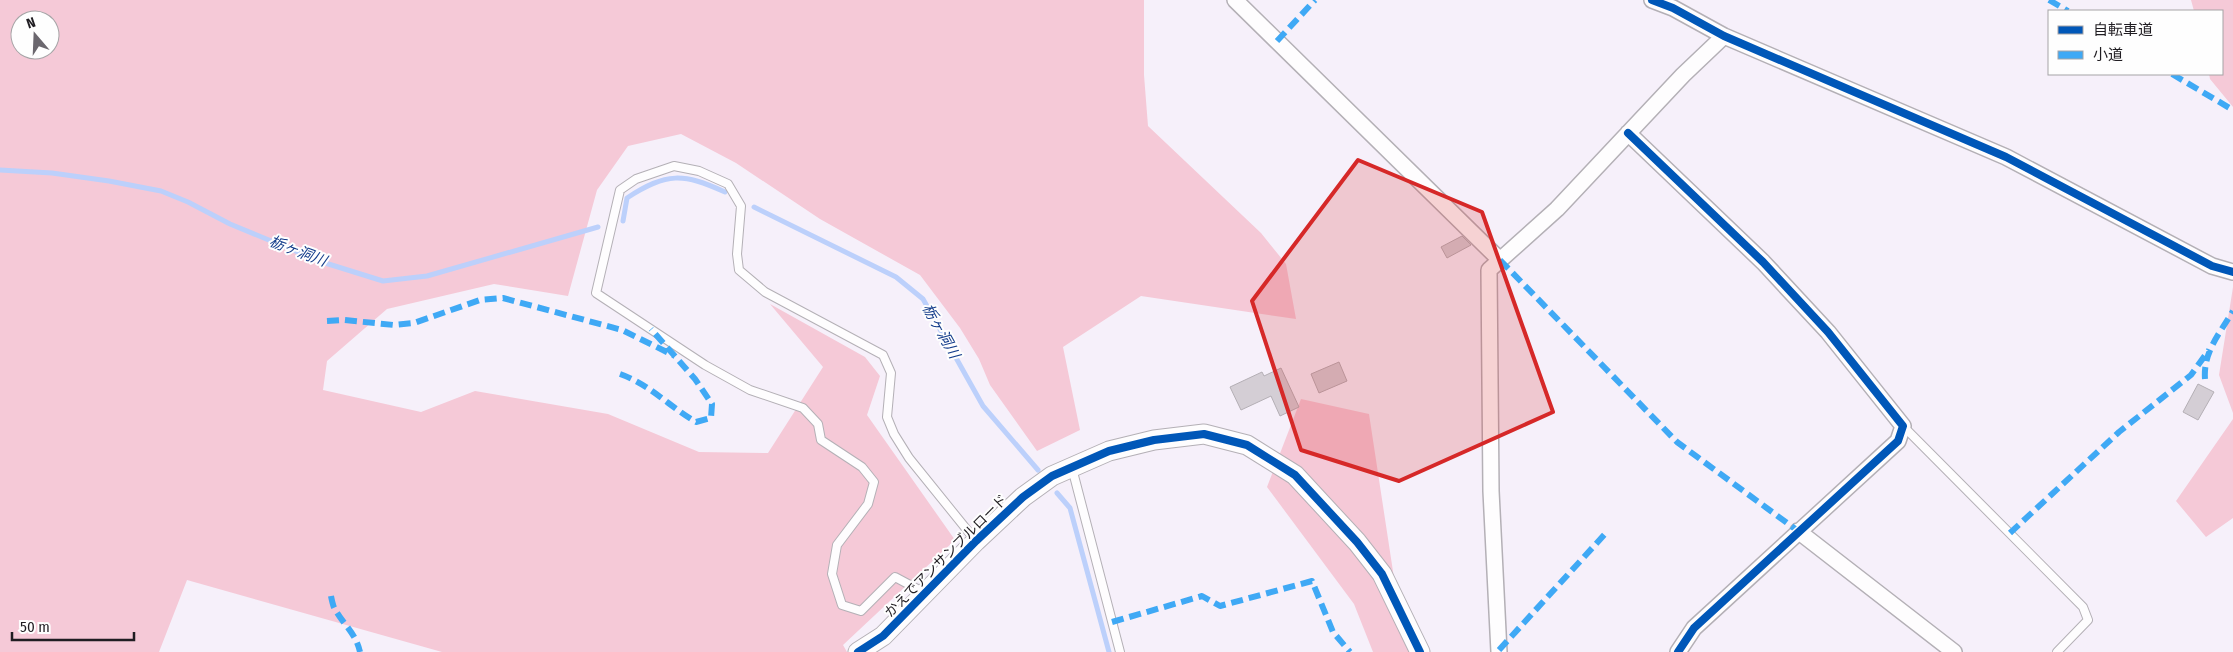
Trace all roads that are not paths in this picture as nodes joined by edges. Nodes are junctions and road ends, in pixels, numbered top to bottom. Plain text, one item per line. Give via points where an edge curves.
1 (1235, 0) edge
2 (1652, 0) edge
3 (1724, 36) junction
4 (1628, 133) junction
5 (1500, 260) junction
6 (2233, 272) edge
7 (1903, 426) junction
8 (1072, 466) junction
9 (1798, 531) junction
10 (976, 540) junction
11 (925, 593) junction
12 (858, 652) edge
13 (1120, 652) edge
14 (1420, 652) edge
15 (1499, 652) edge
16 (1678, 652) edge
17 (1954, 652) edge
18 (2057, 652) edge

1 - 5 street
2 - 3 street
3 - 4 street
3 - 6 street via 2006,157 2212,266
4 - 5 street via 1557,209
4 - 7 street via 1764,262 1828,332
5 - 15 street via 1489,270 1491,491
7 - 9 street via 1898,440
7 - 18 lane via 2083,607 2088,620
8 - 10 street, かえでアンサンブルロード via 1023,497
8 - 13 lane
8 - 14 street, かえでアンサンブルロード via 1109,451 1154,440 1204,434 1247,444 1295,475 1357,542 1382,574
9 - 16 street via 1694,628
9 - 17 street
10 - 11 street, かえでアンサンブルロード
10 - 11 lane via 909,458 894,434 887,417 891,373 883,355 765,292 739,270 740,206 728,184 699,171 674,166 636,179 620,190 596,293 705,366 750,390 803,408 818,424 821,440 862,467 874,482 868,504 837,545 832,574 842,605 861,611 894,577
11 - 12 street, かえでアンサンブルロード via 883,636

